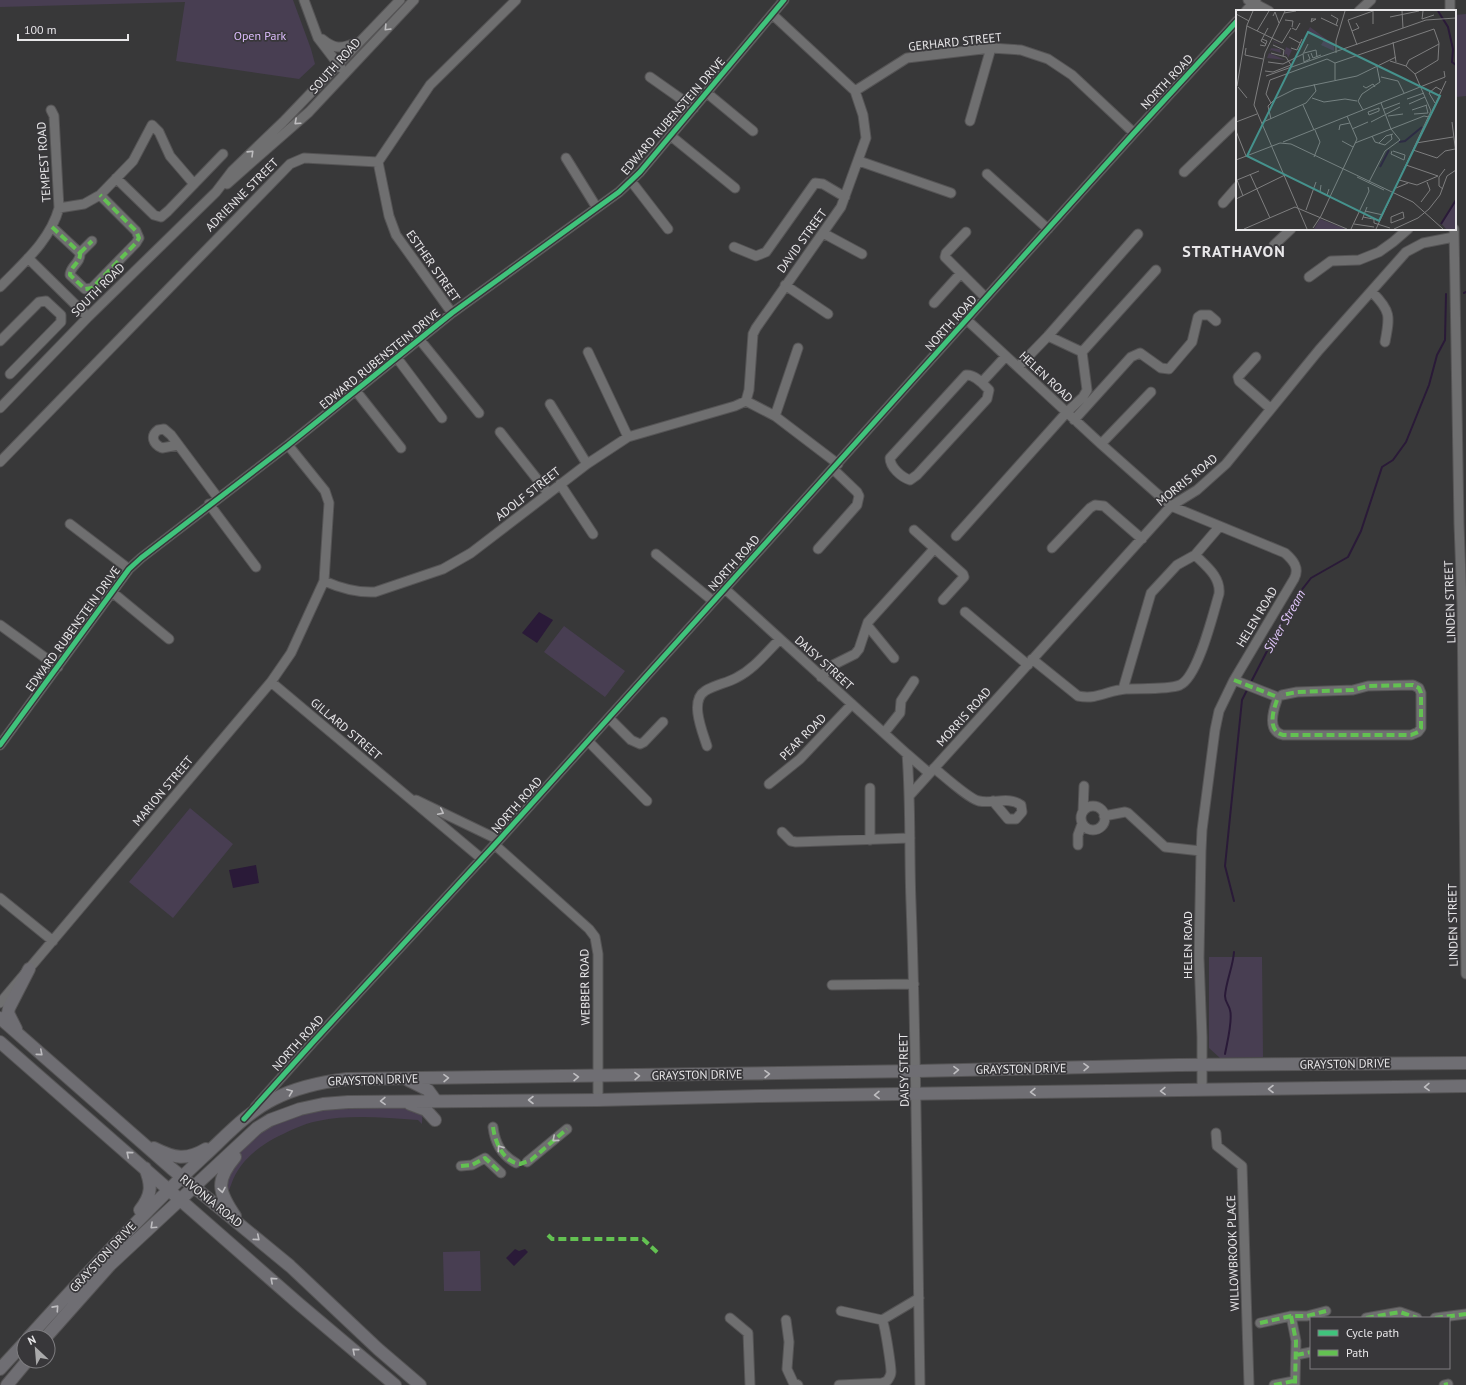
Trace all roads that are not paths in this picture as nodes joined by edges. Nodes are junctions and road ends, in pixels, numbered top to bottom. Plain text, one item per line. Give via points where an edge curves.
1 (304, 0) edge
2 (400, 0) edge
3 (414, 0) edge
4 (516, 0) edge
5 (784, 0) edge
6 (1371, 0) edge
7 (1252, 1) edge
8 (1247, 10) edge
9 (1267, 10) edge
10 (1360, 10) edge
11 (773, 15) junction
12 (1236, 22) edge
13 (317, 36) junction
14 (360, 41) junction
15 (992, 48) junction
16 (338, 64) junction
17 (345, 72) junction
18 (650, 77) dead end
19 (855, 91) junction
20 (707, 93) junction
21 (694, 108) junction
22 (51, 110) dead end
23 (970, 121) dead end
24 (1236, 122) edge
25 (753, 132) dead end
26 (1134, 133) junction
27 (671, 136) junction
28 (223, 154) dead end
29 (566, 158) dead end
30 (859, 161) junction
31 (378, 162) junction
32 (1184, 172) dead end
33 (987, 174) dead end
34 (116, 178) junction
35 (631, 181) junction
36 (194, 184) junction
37 (735, 188) dead end
38 (1236, 188) edge
39 (216, 192) junction
40 (951, 193) dead end
41 (100, 195) junction
42 (845, 197) junction
43 (1223, 203) dead end
44 (59, 208) junction
45 (597, 208) junction
46 (52, 227) junction
47 (668, 229) dead end
48 (1048, 229) junction
49 (1290, 230) edge
50 (1407, 230) edge
51 (966, 232) dead end
52 (823, 233) junction
53 (1454, 233) edge
54 (1138, 234) dead end
55 (92, 241) dead end
56 (1274, 245) dead end
57 (734, 246) dead end
58 (80, 253) junction
59 (862, 254) dead end
60 (28, 258) junction
61 (1156, 270) dead end
62 (961, 273) junction
63 (1309, 277) dead end
64 (785, 284) junction
65 (0, 287) edge
66 (1372, 292) junction
67 (986, 298) junction
68 (934, 303) dead end
69 (452, 313) junction
70 (828, 314) dead end
71 (88, 317) junction
72 (967, 320) junction
73 (1216, 321) dead end
74 (1048, 336) junction
75 (420, 340) junction
76 (0, 341) edge
77 (1384, 342) dead end
78 (798, 348) dead end
79 (588, 352) dead end
80 (1082, 352) junction
81 (1006, 356) junction
82 (1256, 357) dead end
83 (397, 358) junction
84 (1018, 367) junction
85 (10, 374) dead end
86 (982, 382) junction
87 (356, 392) junction
88 (1151, 392) dead end
89 (746, 401) junction
90 (550, 404) dead end
91 (0, 408) edge
92 (1271, 409) junction
93 (1066, 412) junction
94 (479, 413) dead end
95 (774, 416) junction
96 (442, 418) dead end
97 (1074, 420) junction
98 (500, 432) dead end
99 (628, 437) junction
100 (1101, 444) junction
101 (178, 445) dead end
102 (288, 445) junction
103 (401, 448) dead end
104 (0, 462) edge
105 (587, 464) junction
106 (835, 466) junction
107 (560, 484) junction
108 (548, 493) junction
109 (218, 498) junction
110 (209, 504) junction
111 (1171, 506) junction
112 (1463, 522) edge
113 (70, 524) dead end
114 (1219, 526) junction
115 (914, 530) dead end
116 (593, 534) dead end
117 (956, 536) dead end
118 (1142, 539) junction
119 (934, 548) junction
120 (1052, 548) dead end
121 (818, 549) dead end
122 (656, 554) dead end
123 (1194, 555) junction
124 (256, 567) dead end
125 (129, 569) junction
126 (324, 581) junction
127 (724, 588) junction
128 (112, 592) junction
129 (943, 600) dead end
130 (713, 601) junction
131 (1464, 605) edge
132 (965, 612) dead end
133 (0, 625) edge
134 (866, 625) junction
135 (169, 639) dead end
136 (780, 639) junction
137 (894, 658) dead end
138 (1030, 662) junction
139 (58, 667) junction
140 (821, 677) junction
141 (914, 681) dead end
142 (271, 682) junction
143 (1238, 682) junction
144 (1123, 689) junction
145 (1278, 697) junction
146 (852, 704) junction
147 (609, 718) junction
148 (663, 722) dead end
149 (884, 733) junction
150 (588, 741) junction
151 (0, 745) edge
152 (707, 746) dead end
153 (907, 754) junction
154 (1465, 765) edge
155 (931, 771) junction
156 (769, 784) dead end
157 (1084, 786) dead end
158 (870, 788) dead end
159 (910, 794) junction
160 (406, 795) junction
161 (647, 801) dead end
162 (993, 801) dead end
163 (1083, 811) junction
164 (1104, 816) junction
165 (1082, 824) junction
166 (782, 832) dead end
167 (910, 838) junction
168 (870, 840) junction
169 (497, 843) junction
170 (1078, 845) dead end
171 (1201, 851) junction
172 (482, 859) junction
173 (0, 898) edge
174 (1465, 932) edge
175 (53, 941) junction
176 (29, 969) junction
177 (1466, 974) edge
178 (914, 984) junction
179 (832, 985) dead end
180 (0, 1003) edge
181 (0, 1018) edge
182 (20, 1036) junction
183 (0, 1042) edge
184 (1466, 1063) edge
185 (1201, 1065) junction
186 (917, 1071) junction
187 (598, 1077) junction
188 (406, 1079) junction
189 (1466, 1086) edge
190 (1202, 1090) junction
191 (916, 1094) junction
192 (598, 1100) junction
193 (400, 1101) junction
194 (436, 1101) junction
195 (244, 1119) junction
196 (435, 1120) dead end
197 (264, 1124) junction
198 (493, 1127) dead end
199 (567, 1129) dead end
200 (1216, 1133) dead end
201 (224, 1138) junction
202 (139, 1140) junction
203 (527, 1162) dead end
204 (516, 1163) dead end
205 (461, 1166) dead end
206 (146, 1168) junction
207 (501, 1173) dead end
208 (182, 1177) junction
209 (194, 1187) junction
210 (169, 1189) junction
211 (181, 1199) junction
212 (242, 1226) junction
213 (107, 1251) junction
214 (919, 1298) junction
215 (841, 1311) dead end
216 (1326, 1311) dead end
217 (1466, 1314) edge
218 (1291, 1316) junction
219 (1372, 1317) edge
220 (1414, 1317) edge
221 (1443, 1317) edge
222 (730, 1318) dead end
223 (786, 1320) dead end
224 (882, 1320) junction
225 (1260, 1323) dead end
226 (36, 1329) edge
227 (53, 1329) edge
228 (16, 1352) edge
229 (1310, 1352) edge
230 (1296, 1355) junction
231 (369, 1363) junction
232 (0, 1369) edge
233 (20, 1369) edge
234 (414, 1383) edge
235 (1294, 1383) edge
236 (6, 1385) edge
237 (384, 1385) edge
238 (395, 1385) edge
239 (750, 1385) edge
240 (798, 1385) edge
241 (839, 1385) edge
242 (920, 1385) edge
243 (1249, 1385) edge
244 (1274, 1385) edge

1 - 13 street
2 - 14 street, SOUTH ROAD
3 -> 17 street, SOUTH ROAD
4 - 31 street via 430,84
5 - 11 street, EDWARD RUBENSTEIN DRIVE
6 - 10 street
7 - 8 street
7 - 9 street
11 - 19 street, DAVID STREET
11 - 20 street, EDWARD RUBENSTEIN DRIVE
12 - 26 street, NORTH ROAD
13 - 14 street via 338,48 345,48
13 - 16 street
14 - 16 street, SOUTH ROAD
15 - 19 street, GERHARD STREET via 907,58
15 - 23 street
15 - 26 street, GERHARD STREET via 1021,50 1048,59 1072,75
16 - 17 street
39 -> 16 street, SOUTH ROAD via 232,172
17 -> 39 street, SOUTH ROAD via 309,112
18 - 21 street
19 - 30 street, DAVID STREET via 866,130
20 - 21 street, EDWARD RUBENSTEIN DRIVE
20 - 25 street
21 - 27 street, EDWARD RUBENSTEIN DRIVE
22 - 44 street, TEMPEST ROAD via 54,116
24 - 32 street
26 - 48 street, NORTH ROAD
27 - 35 street, EDWARD RUBENSTEIN DRIVE
27 - 37 street
28 - 36 street
29 - 45 street
30 - 40 street
30 - 42 street, DAVID STREET
31 - 69 street, ESTHER STREET via 389,216 396,235
31 - 104 street, ADRIENNE STREET via 304,158 290,164
33 - 48 street
34 - 36 street via 159,217
34 - 36 street via 133,161 152,125 159,132 174,161
34 - 41 street
35 - 45 street, EDWARD RUBENSTEIN DRIVE
35 - 47 street
38 - 43 street
39 - 71 street, SOUTH ROAD
41 - 44 street via 84,204
41 - 58 street via 136,231 138,241 97,284 89,289 85,289 70,275 70,270 80,260
42 - 52 street, DAVID STREET
42 - 57 street via 823,184 815,183 766,252 756,256
44 - 46 street, TEMPEST ROAD
45 - 69 street, EDWARD RUBENSTEIN DRIVE
46 - 58 street
46 - 60 street, TEMPEST ROAD via 41,245
48 - 67 street, NORTH ROAD
49 - 56 street
50 - 63 street via 1374,254 1359,260 1332,261
51 - 62 street via 945,255
52 - 59 street
52 - 64 street, DAVID STREET
53 - 66 street, MORRIS ROAD via 1409,249
53 - 112 street, LINDEN STREET
54 - 74 street
55 - 58 street
60 - 65 street, TEMPEST ROAD
60 - 71 street
61 - 80 street
62 - 67 street
62 - 68 street
64 - 70 street
64 - 89 street, DAVID STREET via 760,319 753,334
66 - 77 street via 1389,314
66 - 92 street, MORRIS ROAD via 1319,350
67 - 72 street, NORTH ROAD
69 - 75 street, EDWARD RUBENSTEIN DRIVE
71 - 91 street, SOUTH ROAD
72 - 81 street, HELEN ROAD
72 - 106 street, NORTH ROAD
73 - 97 street via 1209,315 1198,317 1192,342 1168,368 1160,368 1140,353 1131,357
74 - 80 street
74 - 84 street
75 - 83 street, EDWARD RUBENSTEIN DRIVE
75 - 94 street
76 - 85 street via 39,302 46,301 61,315 61,322
78 - 95 street
79 - 99 street
80 - 93 street via 1087,390
81 - 84 street, HELEN ROAD
81 - 86 street
82 - 92 street via 1238,377 1239,381
83 - 87 street, EDWARD RUBENSTEIN DRIVE
83 - 96 street
84 - 93 street, HELEN ROAD
86 - 86 street via 989,390 987,399 917,475 910,480 892,466 890,458 893,454 963,378 972,375
87 - 102 street, EDWARD RUBENSTEIN DRIVE
87 - 103 street
88 - 100 street
89 - 95 street
89 - 99 street, ADOLF STREET
90 - 105 street
92 - 111 street, MORRIS ROAD via 1221,470 1197,490
93 - 97 street, HELEN ROAD
93 - 117 street
95 - 106 street
97 - 100 street, HELEN ROAD
98 - 108 street
99 - 105 street, ADOLF STREET
100 - 111 street, HELEN ROAD
101 - 109 street
102 - 109 street, EDWARD RUBENSTEIN DRIVE
102 - 126 street via 320,484 329,503
105 - 107 street, ADOLF STREET
106 - 121 street via 859,496 857,505
106 - 127 street, NORTH ROAD
107 - 108 street, ADOLF STREET
107 - 116 street
108 - 126 street, ADOLF STREET via 471,553 443,569 375,592 365,593
109 - 110 street, EDWARD RUBENSTEIN DRIVE
110 - 124 street
110 - 125 street, EDWARD RUBENSTEIN DRIVE
111 - 114 street, HELEN ROAD
111 - 118 street, MORRIS ROAD
112 - 131 street, LINDEN STREET
113 - 125 street
114 - 123 street
114 - 143 street, HELEN ROAD via 1285,553 1294,562 1297,572
115 - 119 street
118 - 120 street via 1104,506 1099,505 1090,508
118 - 138 street, MORRIS ROAD
119 - 129 street via 962,571 964,577
119 - 134 street
122 - 130 street
123 - 144 street via 1177,565 1151,593
123 - 144 street via 1216,577 1220,589 1201,651 1190,677 1178,686
125 - 128 street, EDWARD RUBENSTEIN DRIVE
126 - 142 street, MARION STREET via 291,653
127 - 130 street, NORTH ROAD
127 - 136 street, DAISY STREET
128 - 135 street
128 - 139 street, EDWARD RUBENSTEIN DRIVE
130 - 147 street, NORTH ROAD
131 - 154 street, LINDEN STREET
132 - 138 street
133 - 139 street
134 - 137 street
134 - 140 street via 855,654 833,665
136 - 140 street, DAISY STREET
136 - 152 street via 754,667 705,691 700,697 698,719
138 - 144 street via 1078,696 1095,697
138 - 155 street, MORRIS ROAD
139 - 151 street, EDWARD RUBENSTEIN DRIVE
140 - 146 street, DAISY STREET
141 - 149 street via 901,701 900,713
142 - 160 street, GILLARD STREET
142 - 175 street, MARION STREET
143 - 145 street
143 - 171 street, HELEN ROAD via 1219,711
145 - 145 street via 1297,692 1413,685 1419,688 1420,693 1421,728 1411,735 1283,735 1273,728 1274,707
146 - 149 street, DAISY STREET
146 - 156 street, PEAR ROAD via 800,759
147 - 148 street via 631,740 640,744
147 - 150 street, NORTH ROAD
149 - 153 street, DAISY STREET
150 - 161 street
150 - 169 street, NORTH ROAD
153 - 155 street, DAISY STREET
153 - 159 street, DAISY STREET
154 - 174 street, LINDEN STREET
155 - 159 street, MORRIS ROAD
155 - 162 street, DAISY STREET via 973,799
157 - 163 street
158 - 168 street
159 - 167 street, DAISY STREET
160 -> 169 street, GILLARD STREET
160 - 172 street, GILLARD STREET
163 - 164 street via 1095,806 1100,808
163 - 165 street
164 - 165 street via 1102,825 1097,829 1087,829
164 - 171 street via 1128,813 1165,847
165 - 170 street
166 - 168 street via 791,841 796,842
167 - 168 street
167 - 178 street, DAISY STREET
169 - 172 street, NORTH ROAD
169 - 187 street, WEBBER ROAD via 595,937 598,954
171 - 185 street, HELEN ROAD
172 - 195 street, NORTH ROAD
173 - 175 street
174 - 177 street, LINDEN STREET
175 - 176 street, MARION STREET
176 - 180 street, MARION STREET
176 - 182 main road via 8,1013
178 - 179 street
178 - 186 street, DAISY STREET
181 - 182 main road, RIVONIA ROAD
182 -> 202 main road, RIVONIA ROAD
206 -> 183 main road, RIVONIA ROAD
184 - 185 main road, GRAYSTON DRIVE
186 -> 185 main road, GRAYSTON DRIVE
185 - 190 street, HELEN ROAD
187 -> 186 main road, GRAYSTON DRIVE
186 - 191 street, DAISY STREET
188 -> 187 main road, GRAYSTON DRIVE
187 - 192 street, WEBBER ROAD
188 - 194 main road via 428,1090
195 -> 188 main road, GRAYSTON DRIVE via 273,1099 311,1084 347,1079
189 -> 190 main road, GRAYSTON DRIVE
190 -> 191 main road, GRAYSTON DRIVE
191 -> 192 main road, GRAYSTON DRIVE
191 - 214 street, DAISY STREET
192 -> 194 main road, GRAYSTON DRIVE
193 - 194 main road, GRAYSTON DRIVE
193 - 196 main road via 426,1110
193 -> 197 main road, GRAYSTON DRIVE via 323,1104 287,1113
195 - 201 main road, GRAYSTON DRIVE
197 - 209 main road, GRAYSTON DRIVE
197 -> 212 main road via 226,1168 221,1179 224,1197
204 -> 198 street via 506,1156 497,1144
199 -> 203 street
200 - 243 street, WILLOWBROOK PLACE via 1217,1146 1242,1166
201 - 202 main road via 196,1154 183,1158
201 - 208 main road, GRAYSTON DRIVE
202 - 208 main road, RIVONIA ROAD
205 - 207 street via 485,1158
206 - 210 main road, RIVONIA ROAD
206 - 213 main road via 151,1185 149,1196
208 - 209 main road, RIVONIA ROAD
208 - 210 main road, GRAYSTON DRIVE
209 - 211 main road, GRAYSTON DRIVE
209 - 212 main road, RIVONIA ROAD
210 - 211 main road, RIVONIA ROAD
210 - 213 main road, GRAYSTON DRIVE
211 -> 227 main road, GRAYSTON DRIVE via 99,1277
231 -> 211 main road, RIVONIA ROAD
212 -> 234 main road, RIVONIA ROAD via 314,1287
226 -> 213 main road, GRAYSTON DRIVE
214 - 224 street
214 - 242 street, DAISY STREET
215 - 224 street
216 - 218 street via 1307,1316
217 - 221 street
218 - 225 street
218 - 230 street via 1296,1336
219 - 220 street via 1400,1312
222 - 239 street via 748,1333
223 - 240 street via 789,1342 787,1369 792,1382
224 - 241 street via 891,1371 887,1381
228 - 232 main road
229 - 230 street
230 - 235 street
231 - 237 main road
231 - 238 main road, RIVONIA ROAD
233 - 236 main road
235 - 244 street

